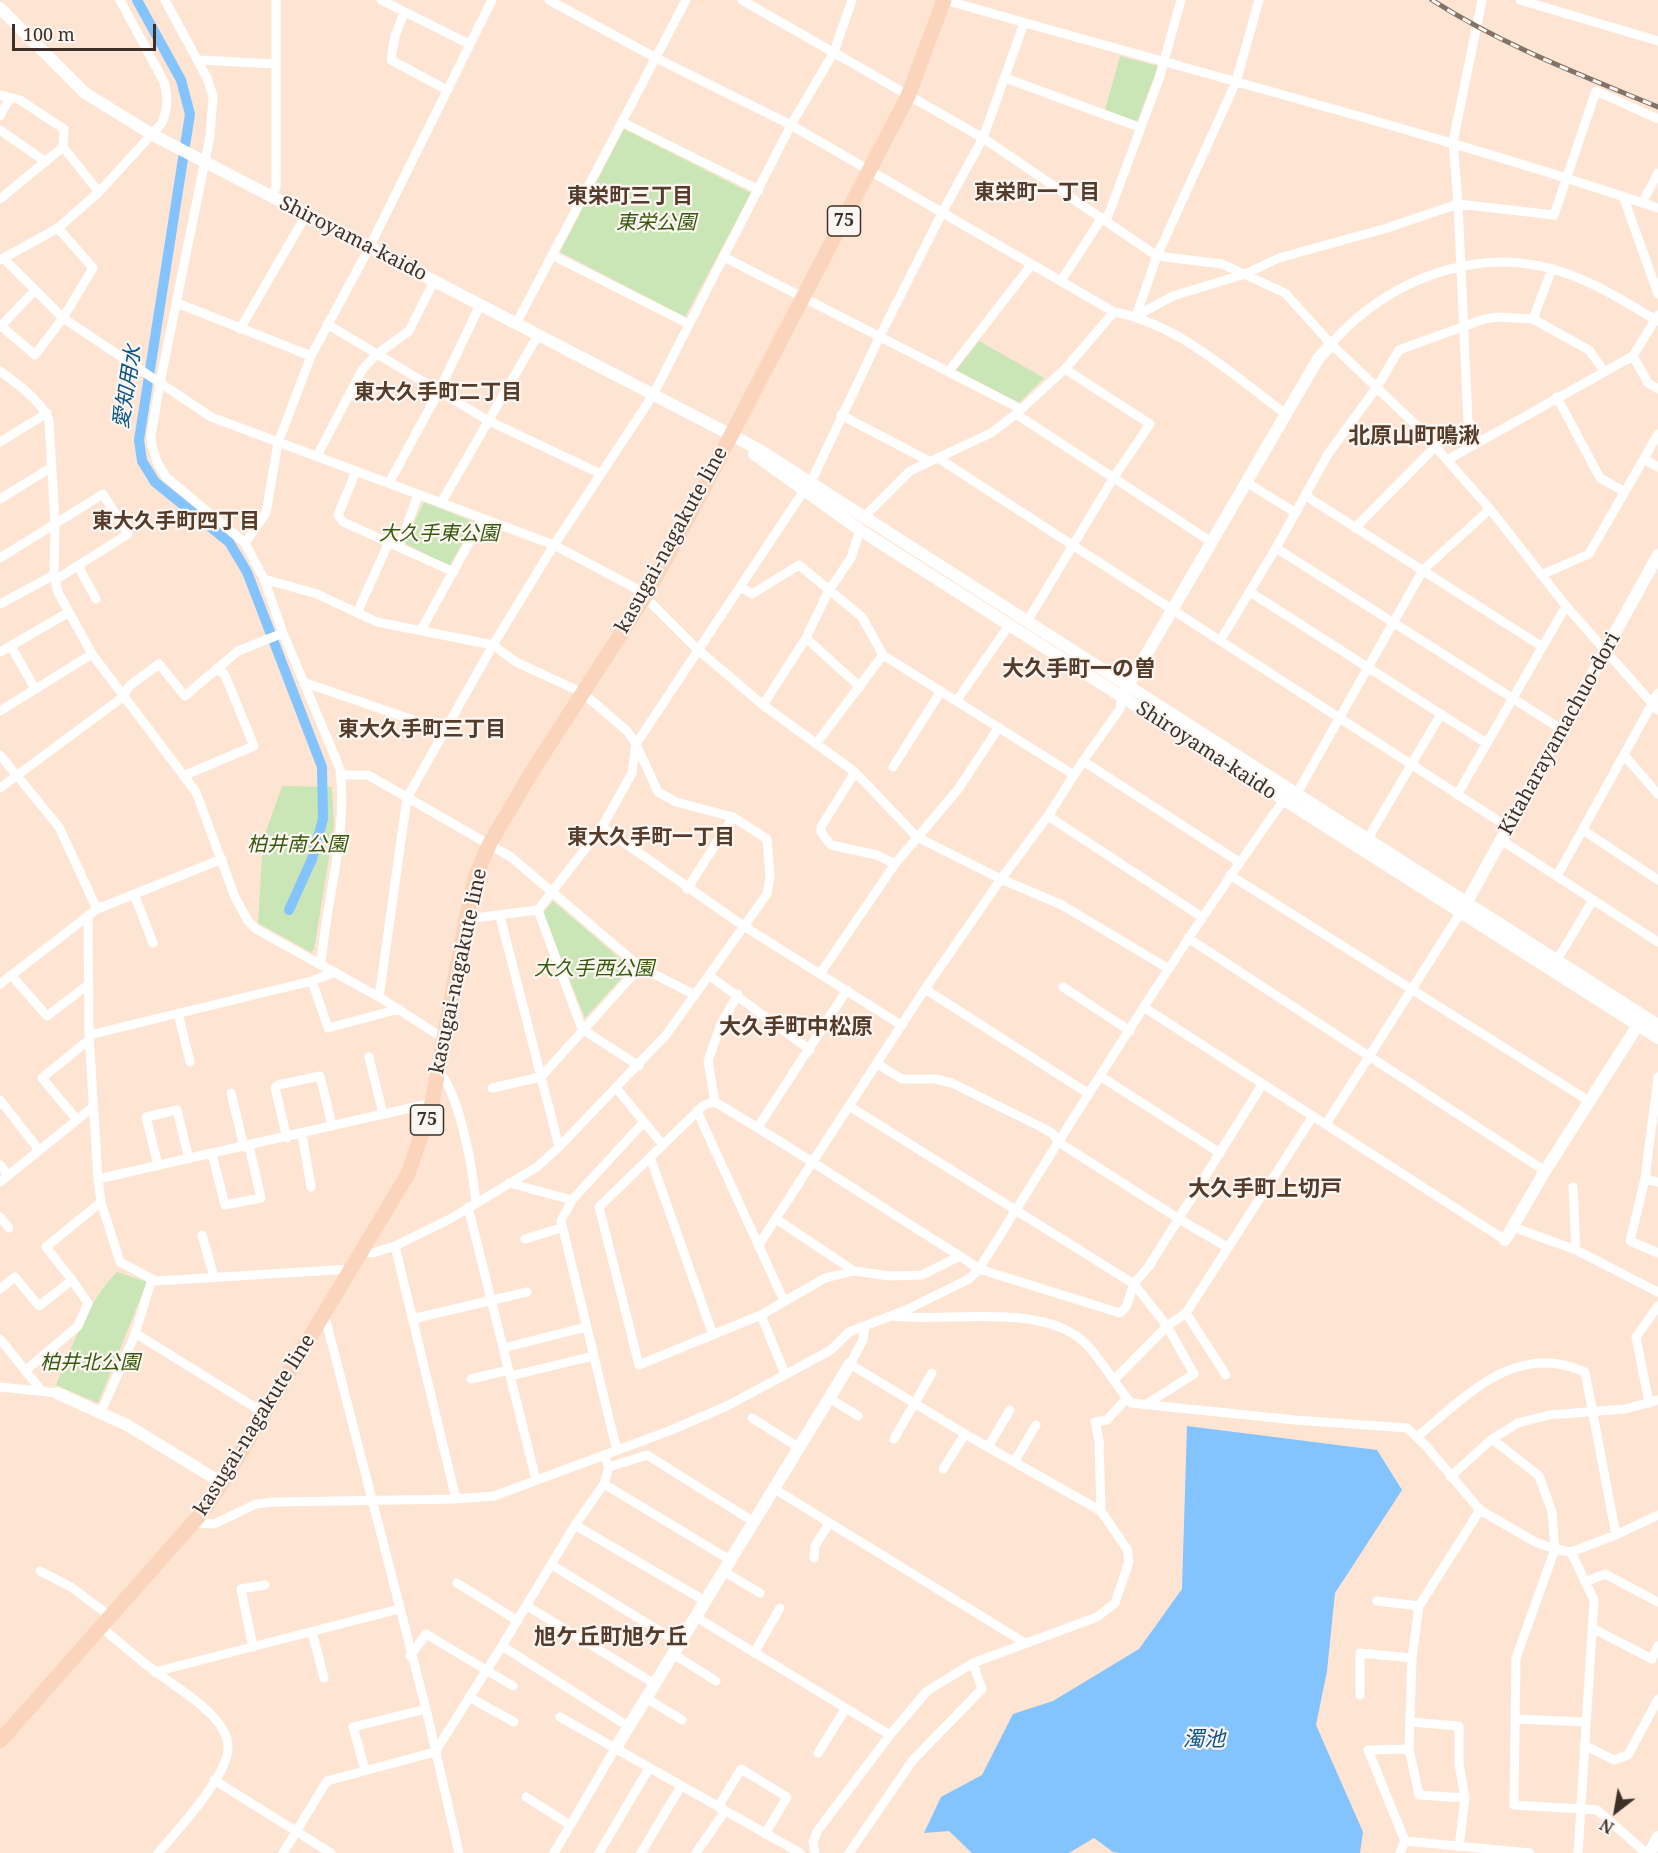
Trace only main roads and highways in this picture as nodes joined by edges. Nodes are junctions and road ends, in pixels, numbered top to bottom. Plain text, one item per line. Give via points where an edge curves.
1 (944, 0) edge
2 (0, 1741) edge

1 - 2 main road, kasugai-nagakute line / 75 via 908,96 870,172 644,598 490,843 476,875 466,919 432,1103 408,1174 222,1483 193,1523

